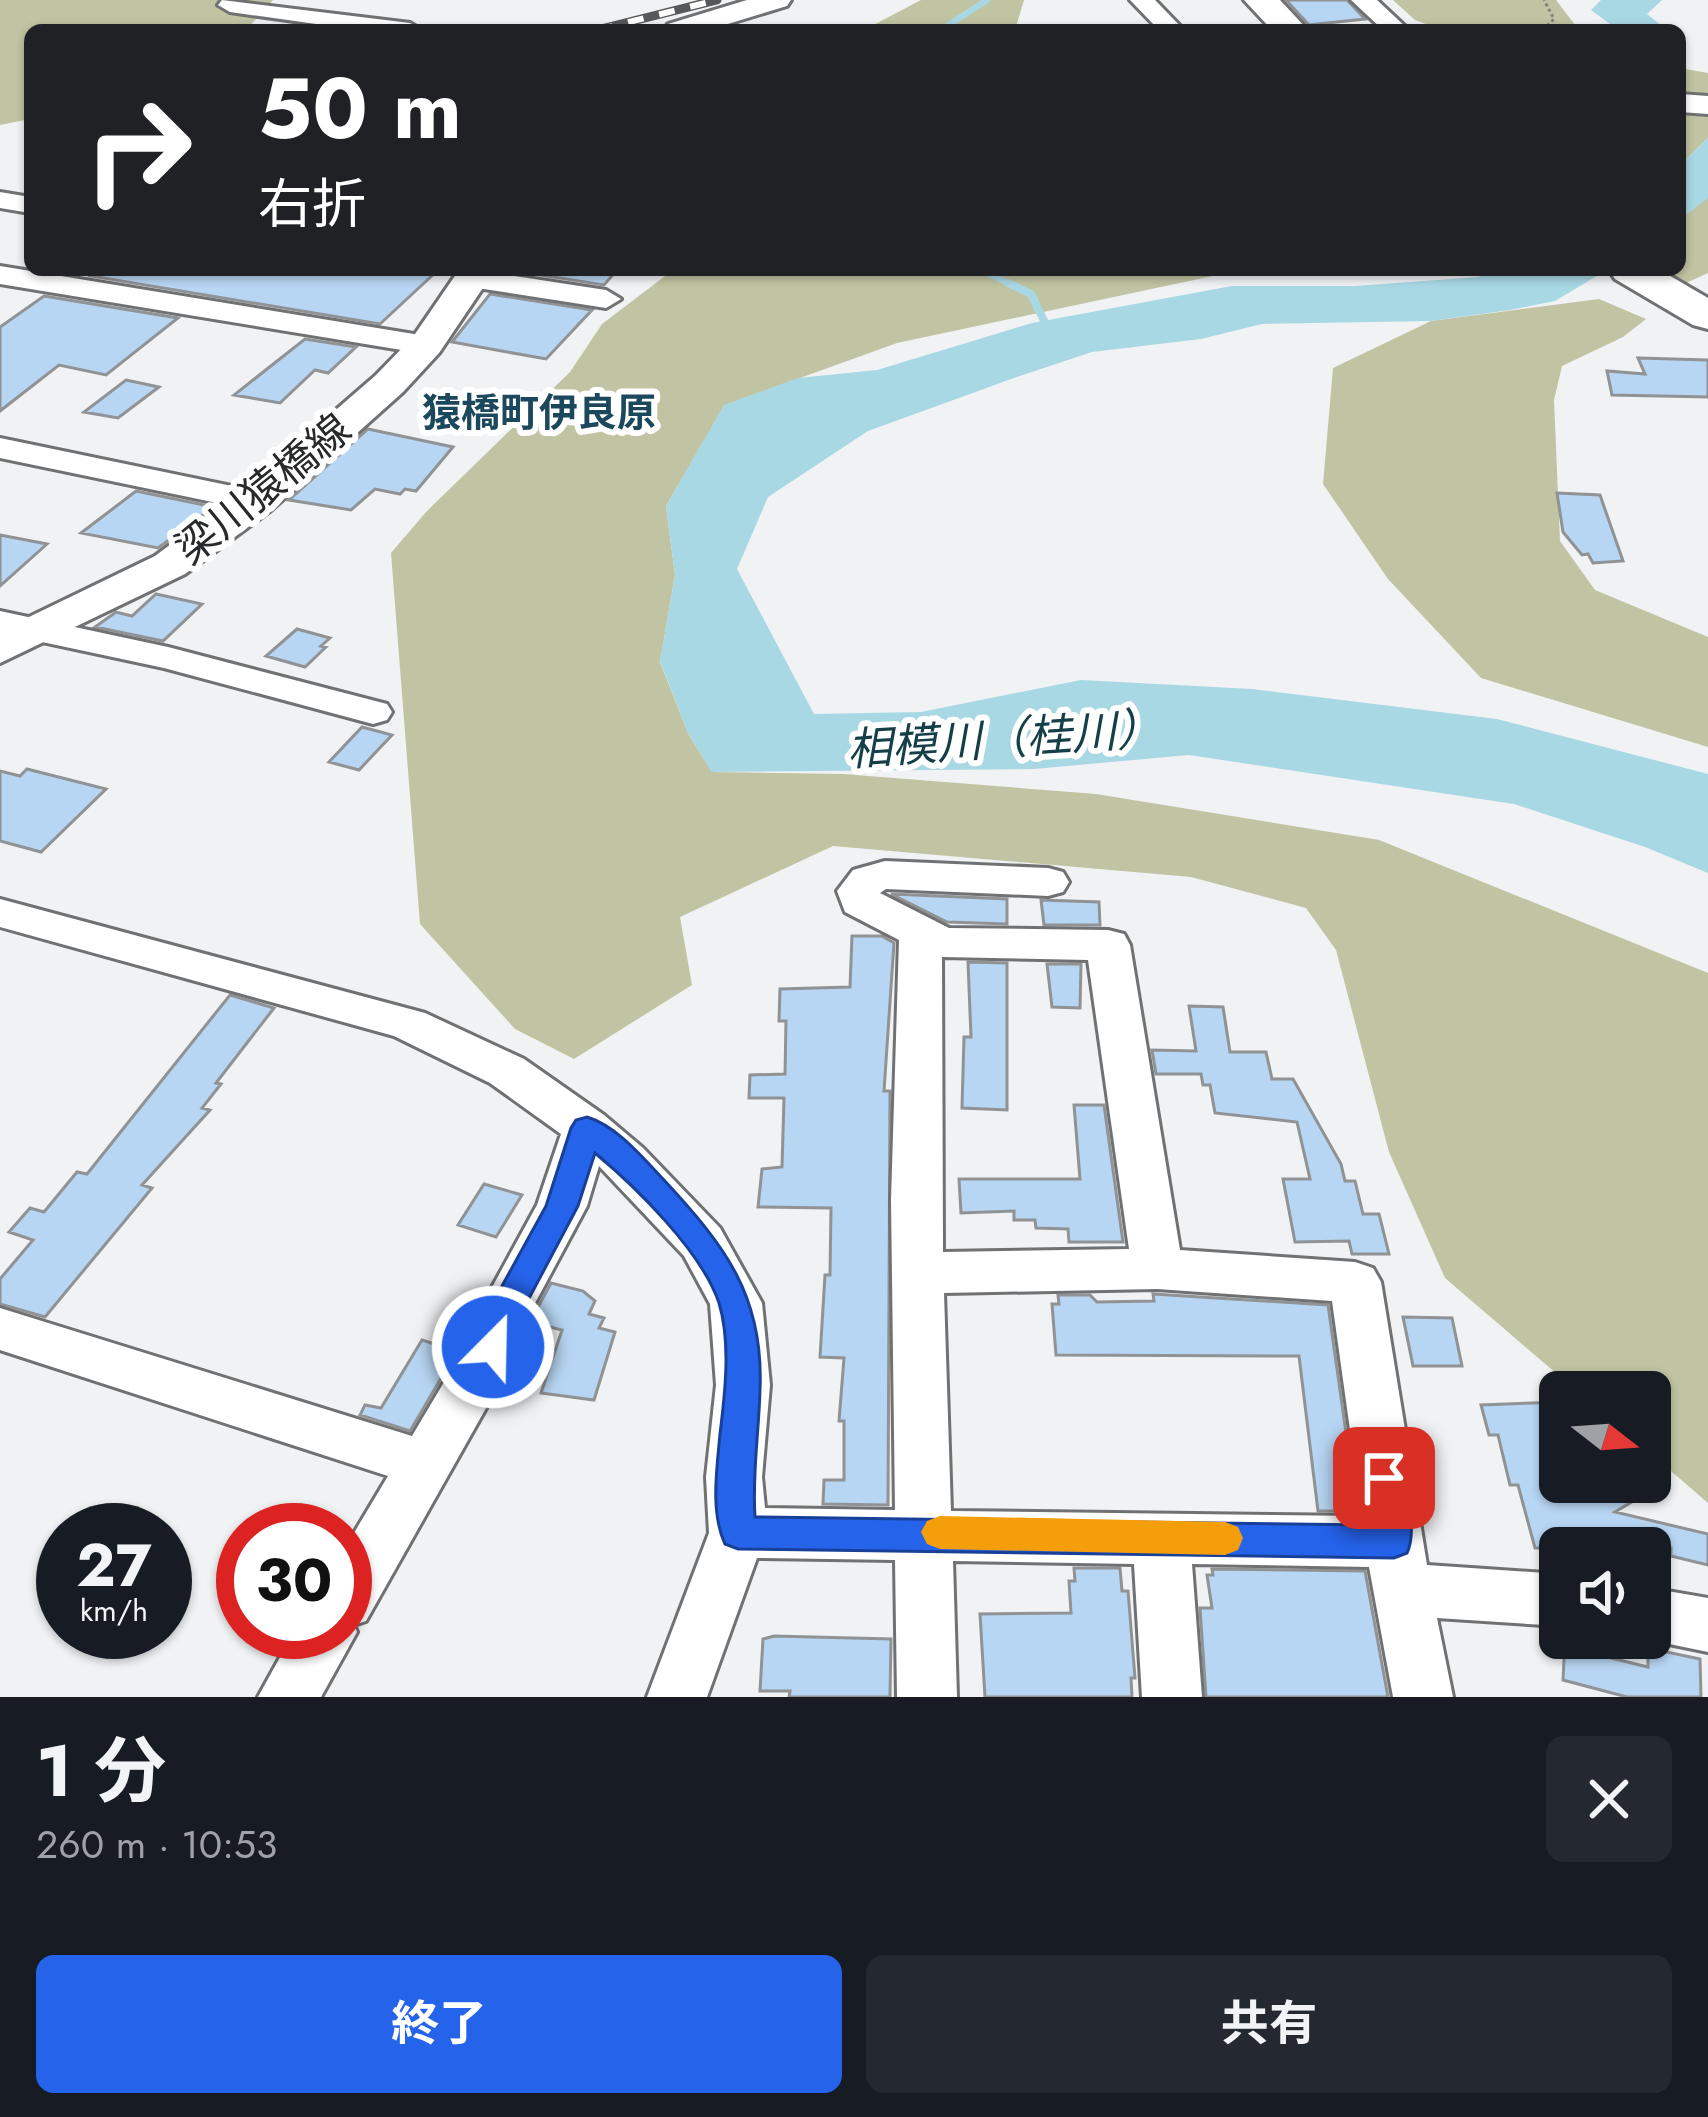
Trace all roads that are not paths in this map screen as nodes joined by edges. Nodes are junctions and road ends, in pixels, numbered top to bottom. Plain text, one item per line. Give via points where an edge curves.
1 (1142, 0) edge
2 (1261, 0) edge
3 (1363, 0) edge
4 (230, 4) dead end
5 (750, 9) edge
6 (368, 24) edge
7 (699, 24) edge
8 (1166, 24) edge
9 (1285, 24) edge
10 (1389, 24) edge
11 (0, 275) edge
12 (121, 276) edge
13 (473, 276) edge
14 (505, 276) edge
15 (1640, 276) edge
16 (552, 279) edge
17 (100, 291) junction
18 (606, 299) dead end
19 (1694, 308) edge
20 (425, 345) junction
21 (0, 448) edge
22 (256, 501) junction
23 (0, 622) edge
24 (41, 630) junction
25 (0, 649) edge
26 (373, 712) dead end
27 (1048, 882) dead end
28 (0, 913) edge
29 (940, 942) junction
30 (587, 1128) junction
31 (1157, 1269) junction
32 (919, 1273) junction
33 (0, 1329) edge
34 (427, 1465) junction
35 (926, 1532) junction
36 (738, 1533) junction
37 (1162, 1537) junction
38 (372, 1557) edge
39 (1399, 1566) junction
40 (1539, 1596) edge
41 (1671, 1619) edge
42 (1708, 1625) edge
43 (311, 1659) edge
44 (288, 1697) edge
45 (677, 1697) edge
46 (927, 1697) edge
47 (1172, 1697) edge
48 (1423, 1697) edge

1 - 8 street
2 - 9 highway
3 - 10 street
4 - 6 street
5 - 7 main road
11 - 17 street
12 - 17 street
13 - 20 main road, 梁川猿橋線
14 - 16 street
15 - 19 highway
16 - 18 street
17 - 20 street
20 - 22 main road, 梁川猿橋線
21 - 22 street
22 - 24 main road, 梁川猿橋線 via 170,565
23 - 24 street
24 - 25 main road, 梁川猿橋線
24 - 26 street
27 - 29 street via 885,875 858,891 860,902
28 - 30 street via 409,1024 507,1071
29 - 31 street via 1108,945
29 - 32 street via 920,942
30 - 34 street via 562,1206
30 - 36 street via 702,1242 736,1303 743,1385
31 - 32 street
31 - 39 street via 1355,1282
32 - 35 street
33 - 34 street
34 - 38 street
35 - 36 street
35 - 37 street
35 - 46 street
36 - 45 street
37 - 39 street
37 - 47 street
39 - 40 street
39 - 48 street
41 - 42 street
43 - 44 street

